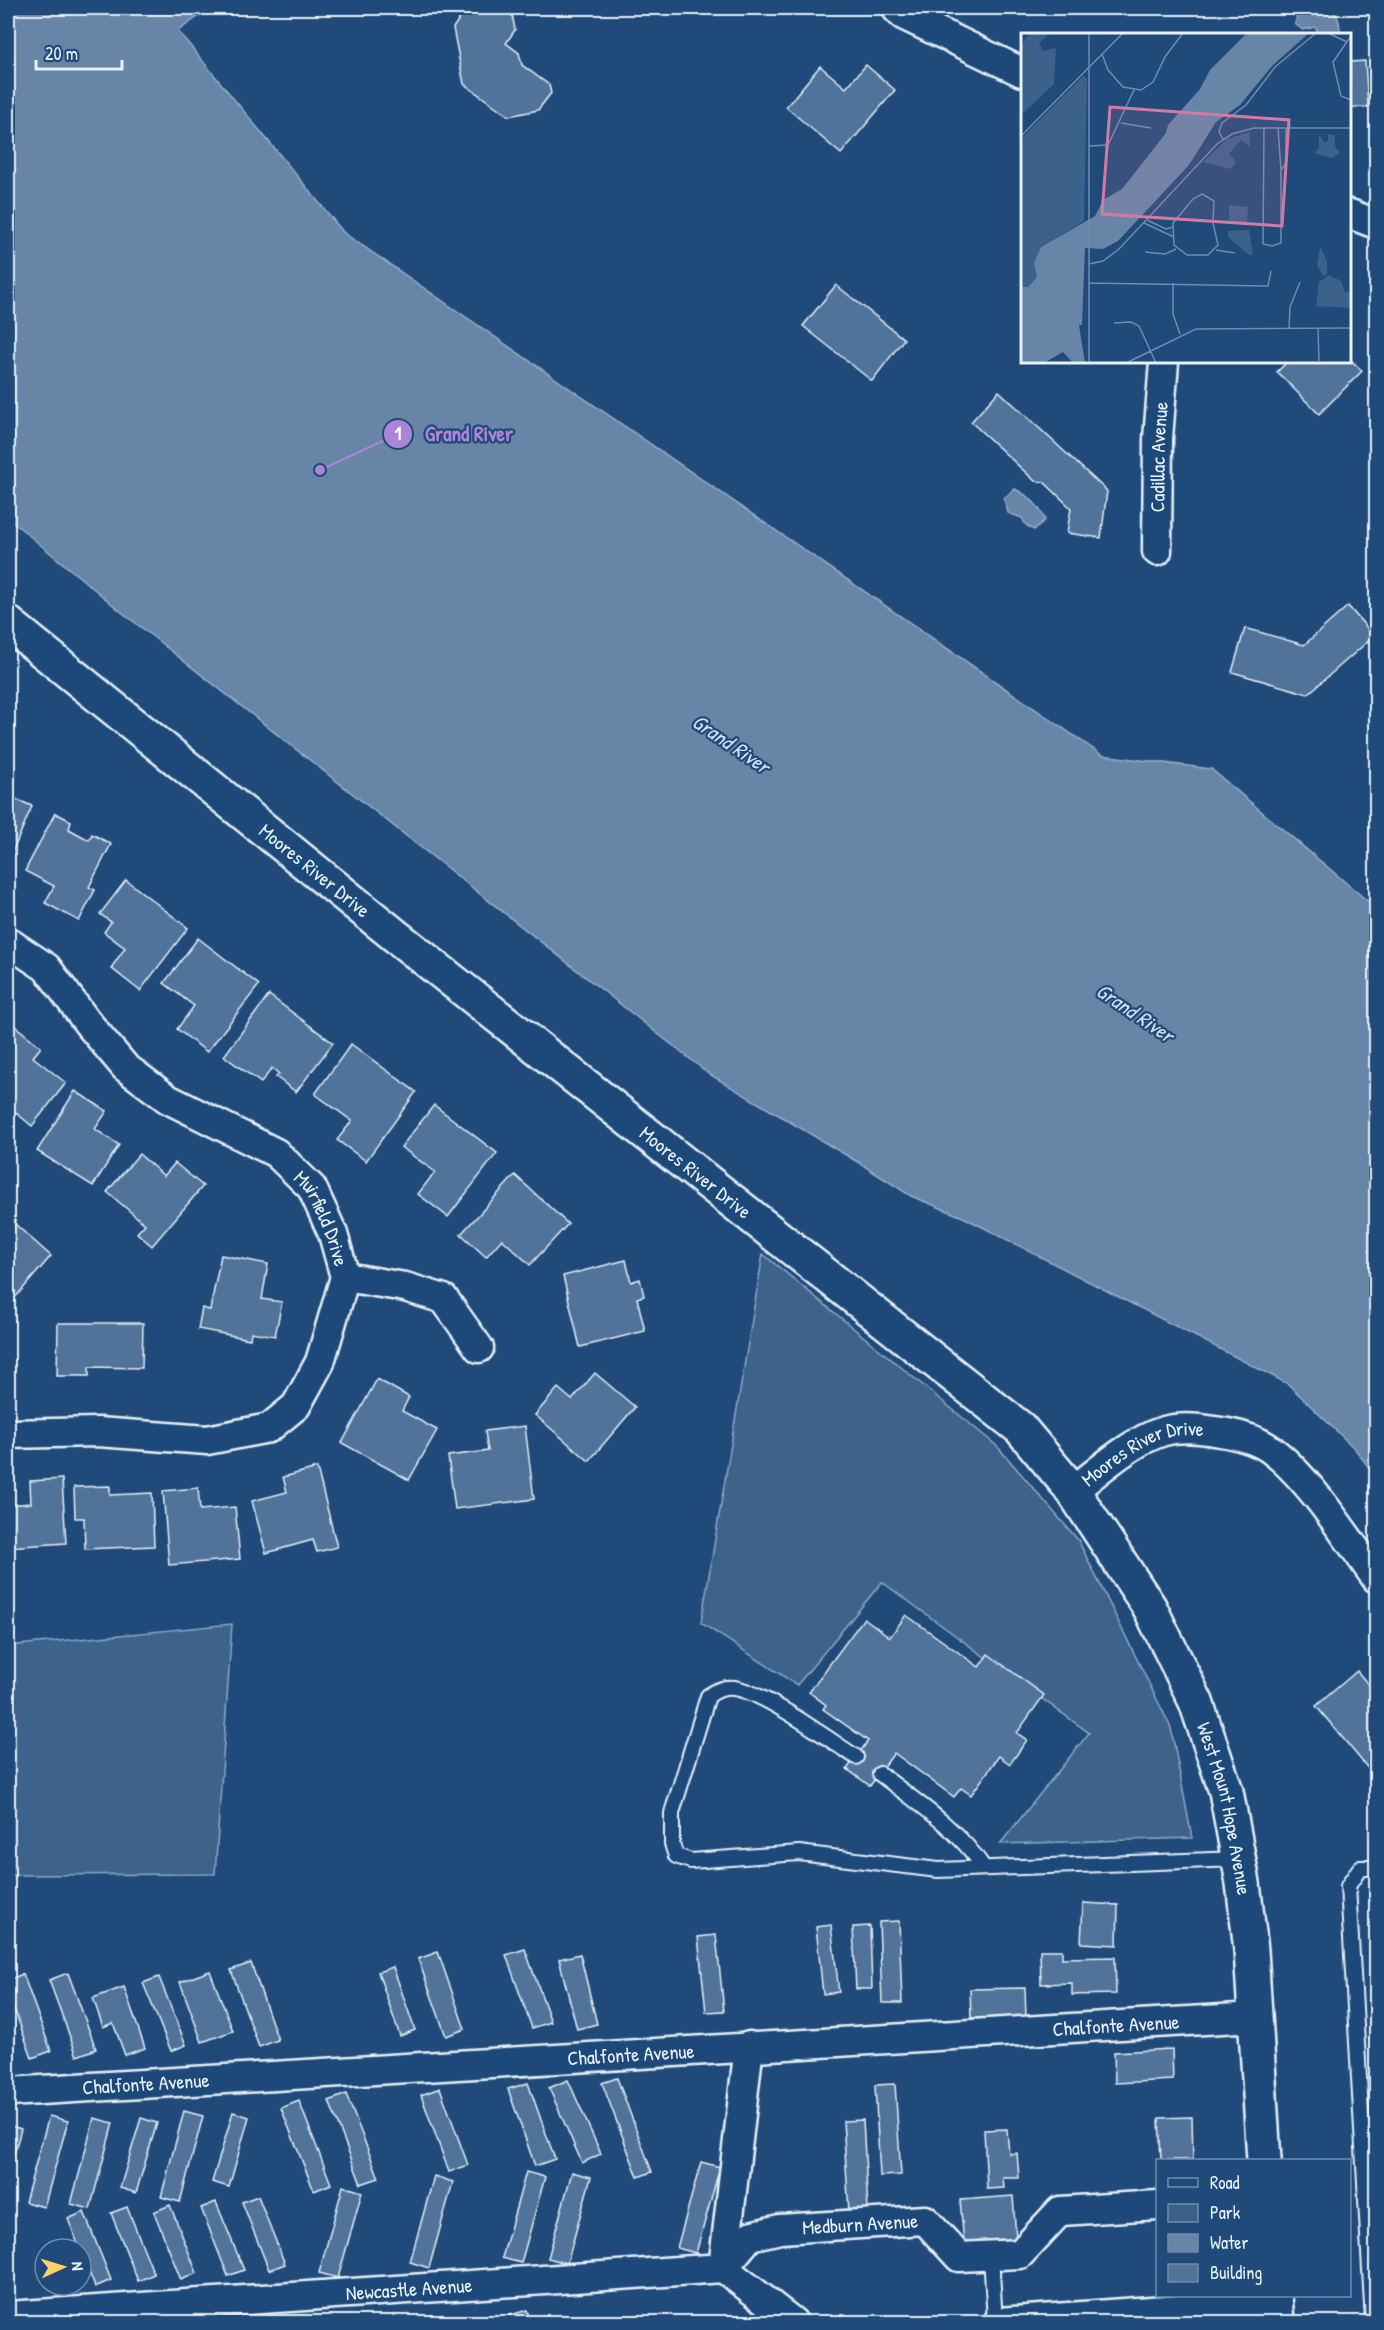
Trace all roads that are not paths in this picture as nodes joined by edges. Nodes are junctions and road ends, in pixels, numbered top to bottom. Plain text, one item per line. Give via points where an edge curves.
1 (896, 8) edge
2 (1021, 71) edge
3 (1351, 214) edge
4 (1377, 224) edge
5 (1164, 363) edge
6 (1157, 551) dead end
7 (8, 623) edge
8 (8, 942) edge
9 (345, 1277) junction
10 (479, 1348) dead end
11 (8, 1434) edge
12 (1073, 1491) junction
13 (1377, 1578) edge
14 (856, 1757) dead end
15 (880, 1774) dead end
16 (1239, 1859) junction
17 (984, 1868) junction
18 (1377, 1868) edge
19 (1254, 2017) junction
20 (749, 2046) junction
21 (8, 2092) edge
22 (1264, 2159) edge
23 (1156, 2205) edge
24 (991, 2255) junction
25 (723, 2268) junction
26 (1276, 2307) edge
27 (8, 2316) edge
28 (793, 2322) edge
29 (997, 2322) edge
30 (1373, 2322) edge

1 - 2 street via 903,15
3 - 4 street
5 - 6 street, Cadillac Avenue via 1158,439
7 - 12 street, Moores River Drive via 415,952 1020,1428
8 - 9 street, Muirfield Drive via 47,968 125,1067 168,1099 276,1153 312,1188 333,1234
9 - 10 street via 405,1287 444,1299
9 - 11 street, Muirfield Drive via 320,1362 296,1406 269,1428 207,1440 98,1432
12 - 13 street, Moores River Drive via 1127,1449 1164,1431 1196,1428 1242,1435 1286,1461
12 - 16 street, West Mount Hope Avenue via 1150,1608 1196,1702 1226,1791
14 - 17 lane via 758,1696 734,1688 718,1688 708,1696 672,1813 676,1856 691,1861 799,1853 938,1870
15 - 17 lane via 958,1836
16 - 17 lane
16 - 19 street, West Mount Hope Avenue via 1251,1950
18 - 30 lane via 1360,1868 1348,1886
19 - 20 street, Chalfonte Avenue
19 - 22 street, West Mount Hope Avenue
20 - 21 street, Chalfonte Avenue
20 - 25 street
23 - 24 street, Medburn Avenue via 1060,2211 1020,2253
24 - 25 street, Medburn Avenue via 959,2258 925,2220 780,2229 750,2236
24 - 29 lane
25 - 27 street, Newcastle Avenue
25 - 28 street
26 - 29 street

